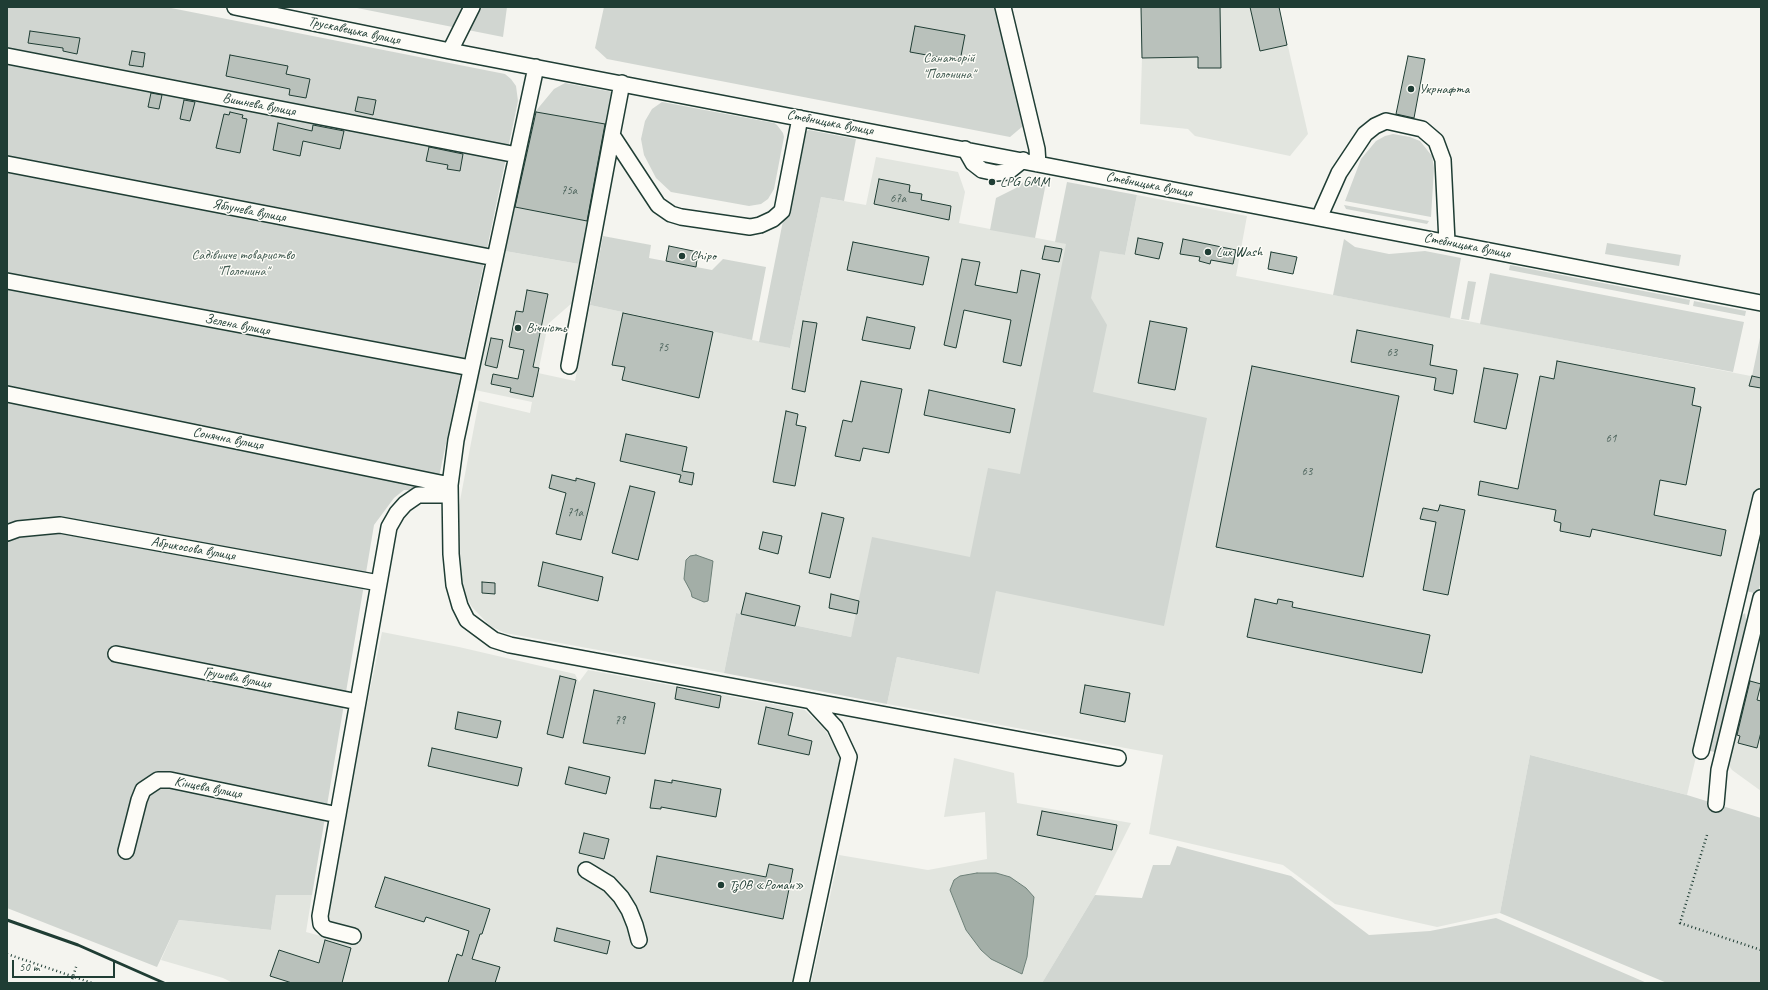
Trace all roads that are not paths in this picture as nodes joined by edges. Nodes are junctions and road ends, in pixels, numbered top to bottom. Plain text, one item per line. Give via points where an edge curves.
1 (472, 7) edge
2 (1003, 7) edge
3 (241, 8) edge
4 (450, 51) junction
5 (7, 56) edge
6 (536, 66) junction
7 (622, 83) junction
8 (800, 118) junction
9 (612, 135) junction
10 (515, 154) junction
11 (1038, 156) junction
12 (7, 164) edge
13 (1319, 218) junction
14 (1447, 242) junction
15 (493, 258) junction
16 (7, 281) edge
17 (1761, 303) edge
18 (569, 366) dead end
19 (469, 368) junction
20 (7, 394) edge
21 (450, 490) junction
22 (1761, 497) edge
23 (7, 533) edge
24 (379, 583) junction
25 (1737, 601) junction
26 (1760, 602) edge
27 (116, 654) dead end
28 (811, 701) junction
29 (358, 702) junction
30 (1701, 751) dead end
31 (1118, 758) dead end
32 (1716, 804) dead end
33 (338, 815) junction
34 (126, 851) dead end
35 (586, 870) dead end
36 (353, 936) dead end
37 (639, 940) dead end
38 (801, 983) edge

1 - 4 street
2 - 11 street
3 - 4 street, Трускавецька вулиця
4 - 6 street, Трускавецька вулиця
5 - 10 street, Вишнева вулиця
6 - 7 street, Стебницька вулиця
6 - 10 street
7 - 8 street, Стебницька вулиця
7 - 9 street
8 - 9 street via 782,211 773,219 750,227 681,217 664,210 658,205
8 - 11 street, Стебницька вулиця via 1023,160
9 - 18 street
10 - 15 street
11 - 13 street, Стебницька вулиця
12 - 15 street, Яблунева вулиця
13 - 14 street, Стебницька вулиця
13 - 14 street via 1339,173 1365,134 1386,121 1422,129 1436,141 1443,160
14 - 17 street, Стебницька вулиця
15 - 19 street
16 - 19 street, Зелена вулиця
19 - 21 street
20 - 21 street, Сонячна вулиця
21 - 24 street via 418,496 397,513 389,527
21 - 28 street via 451,554 454,585 460,606 467,620 494,640
22 - 25 street
23 - 24 street, Абрикосова вулиця via 18,529 60,525
24 - 29 street
25 - 26 street
25 - 30 street
26 - 32 street via 1718,770
27 - 29 street, Грушева вулиця
28 - 31 street
28 - 38 street via 836,727 849,756
29 - 33 street
33 - 34 street, Кінцева вулиця via 170,780 158,780 143,790
33 - 36 street via 320,920 326,928
35 - 37 street via 609,884 621,897 629,910

